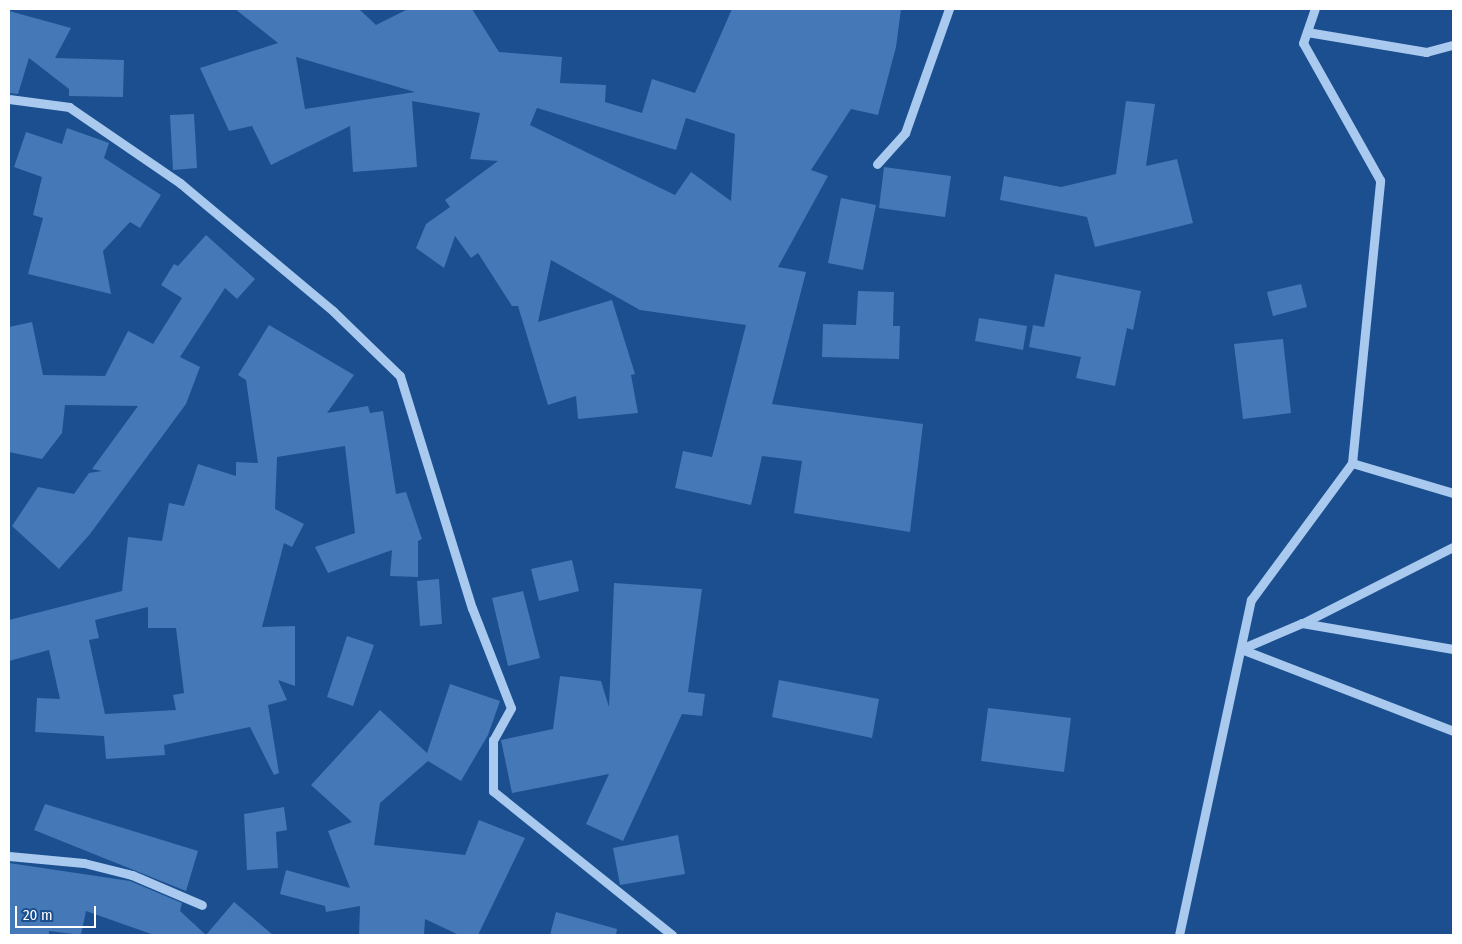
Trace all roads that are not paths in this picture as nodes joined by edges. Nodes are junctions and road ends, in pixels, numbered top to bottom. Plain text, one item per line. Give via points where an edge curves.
1 (949, 9) edge
2 (1315, 9) edge
3 (1307, 32) junction
4 (1453, 45) edge
5 (9, 99) edge
6 (877, 164) dead end
7 (1352, 463) junction
8 (1453, 493) edge
9 (1453, 547) edge
10 (1302, 623) junction
11 (1241, 648) junction
12 (1453, 649) edge
13 (1453, 730) edge
14 (9, 856) edge
15 (202, 906) dead end
16 (672, 935) edge
17 (1179, 935) edge

1 - 6 street via 938,50 905,133
2 - 3 street
3 - 4 street via 1426,52
3 - 7 street via 1303,43 1380,180
5 - 16 street via 69,107 180,183 333,311 400,376 472,608 511,708 492,740 493,791
7 - 8 street
7 - 11 street via 1251,600
9 - 10 street
10 - 11 street
10 - 12 street
11 - 13 street
11 - 17 street
14 - 15 street via 84,863 132,875

